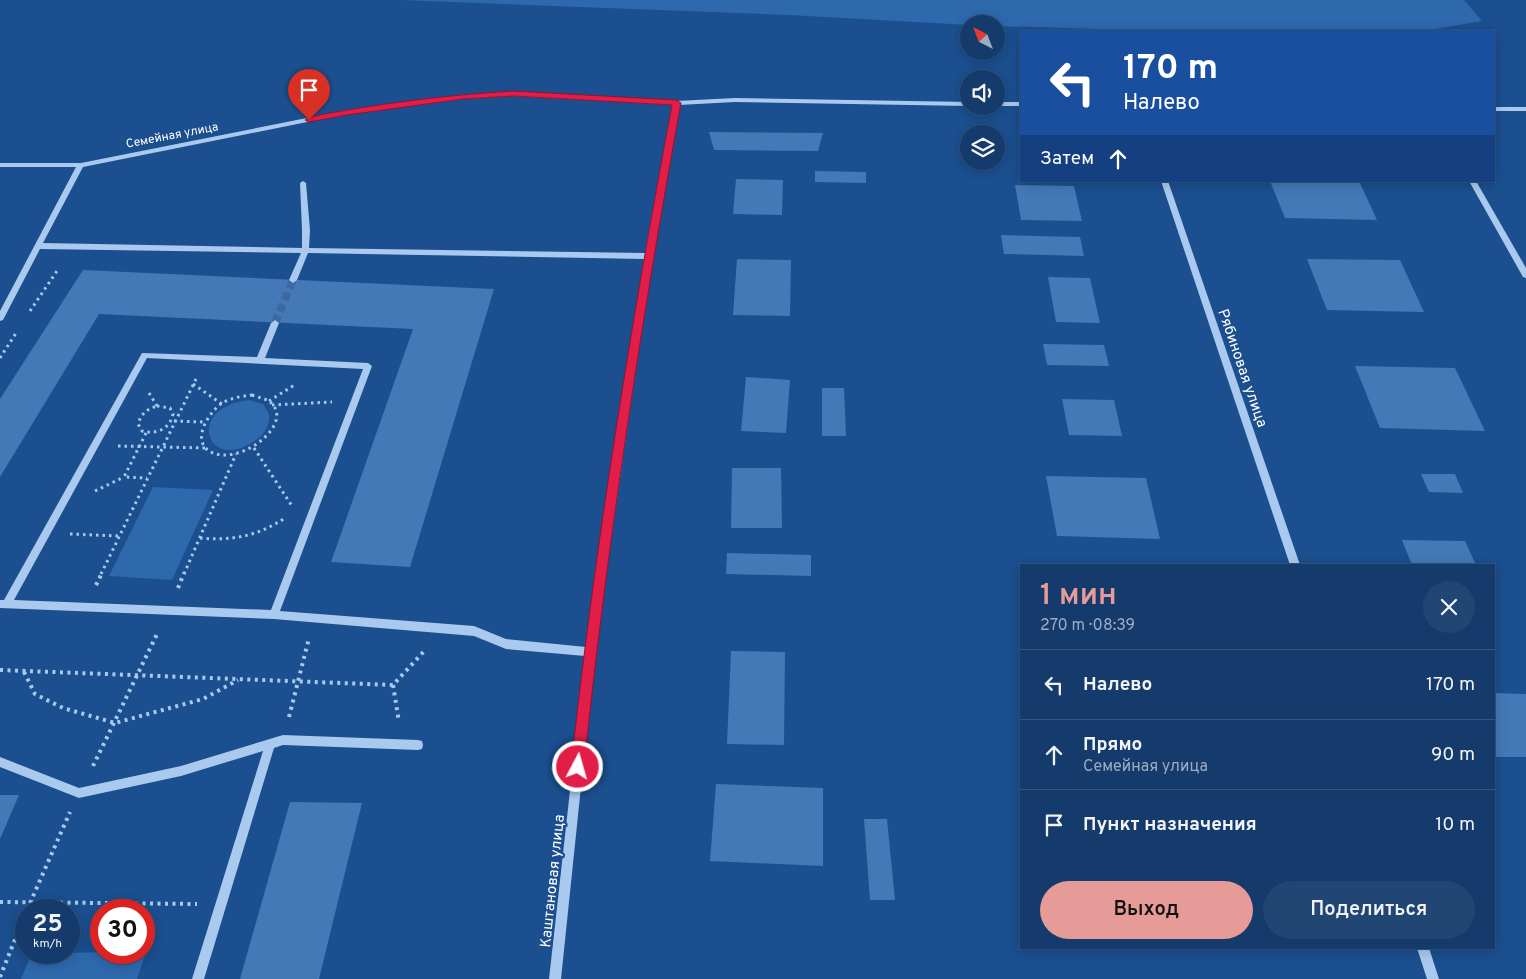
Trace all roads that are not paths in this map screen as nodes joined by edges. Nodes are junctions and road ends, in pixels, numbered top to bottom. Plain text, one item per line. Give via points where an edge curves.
1 (676, 103) junction
2 (960, 104) edge
3 (1005, 104) edge
4 (1020, 104) edge
5 (1495, 109) edge
6 (1526, 109) edge
7 (347, 112) joint
8 (81, 164) junction
9 (0, 166) edge
10 (1164, 182) edge
11 (1473, 182) edge
12 (302, 183) dead end
13 (37, 246) junction
14 (305, 251) junction
15 (648, 256) junction
16 (1526, 275) edge
17 (293, 280) tunnel mouth
18 (0, 318) edge
19 (276, 322) tunnel mouth
20 (260, 360) junction
21 (1295, 564) edge
22 (4, 604) edge
23 (274, 615) junction
24 (590, 652) junction
25 (270, 744) junction
26 (418, 745) dead end
27 (0, 762) edge
28 (1423, 949) edge
29 (198, 979) edge
30 (555, 979) edge
31 (1433, 979) edge

1 - 2 street via 735,100
1 - 7 street via 514,94
1 - 15 street, Каштановая улица
3 - 4 street
5 - 6 street
7 - 8 street, Семейная улица
8 - 9 street, Семейная улица
8 - 13 street
10 - 21 street, Рябиновая улица
11 - 16 street
12 - 14 street
13 - 14 street
13 - 18 street
14 - 15 street
14 - 17 street
15 - 24 street, Каштановая улица
19 - 20 street
20 - 22 street via 145,355
20 - 23 street via 368,366
22 - 23 street
23 - 24 street via 474,631 506,644
24 - 30 street, Каштановая улица
25 - 26 street via 283,740
25 - 27 street via 181,771 79,793
25 - 29 street
28 - 31 street

